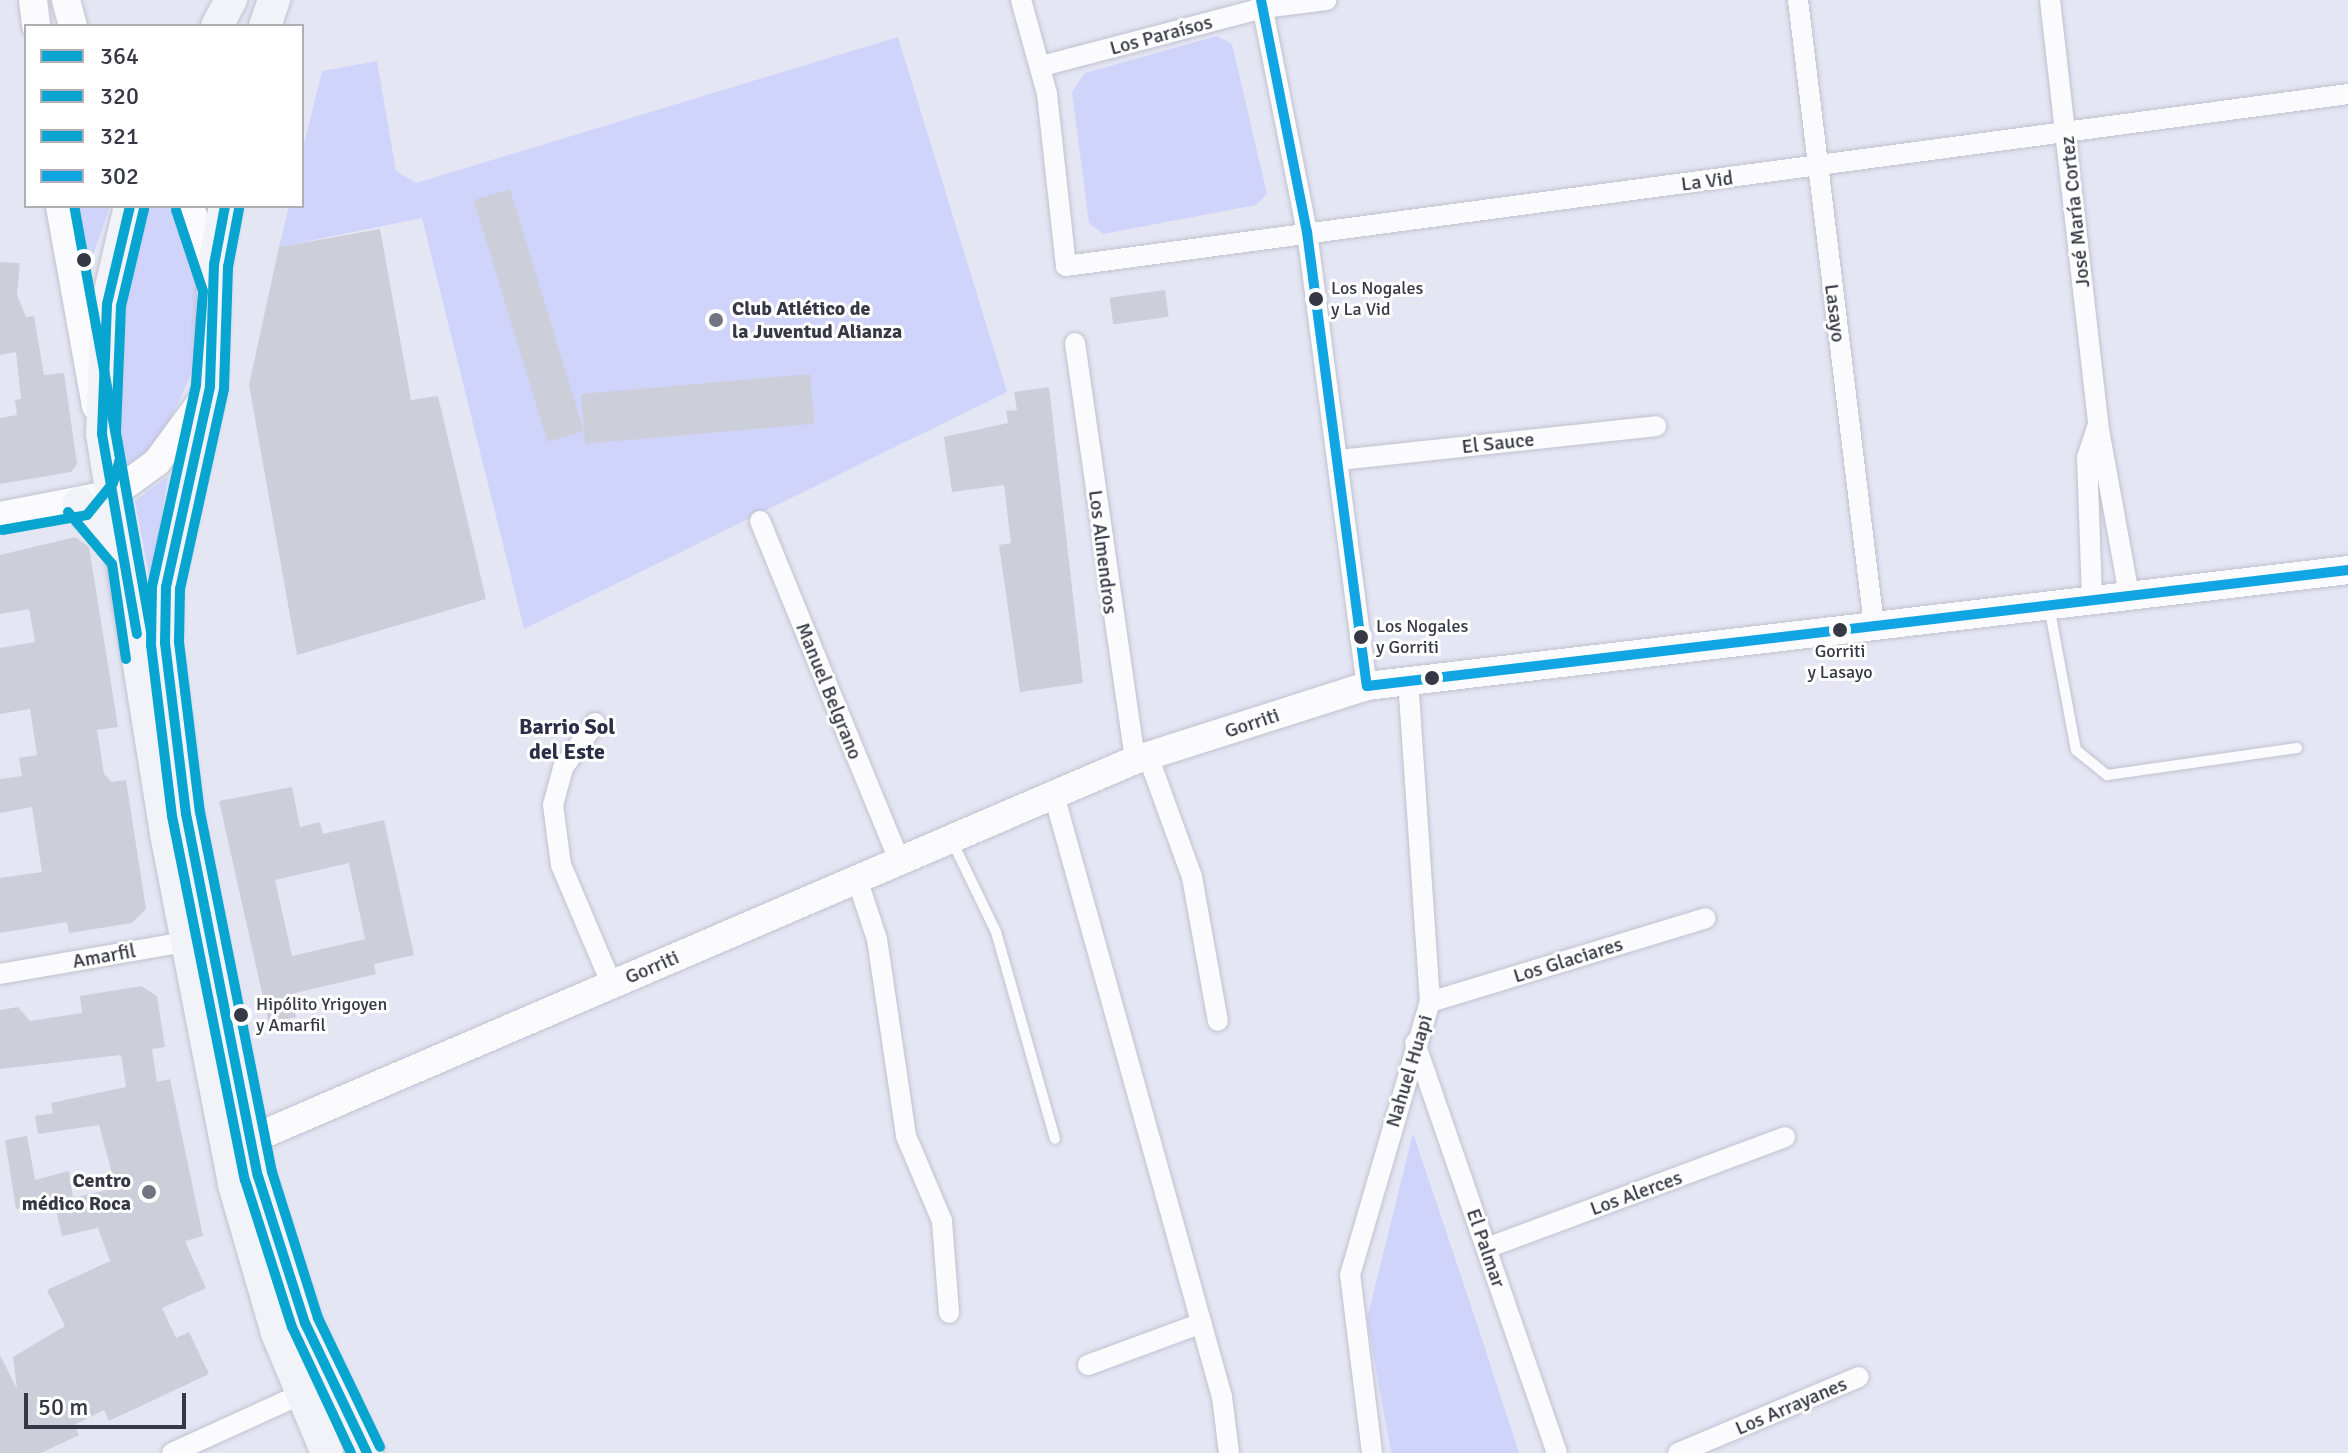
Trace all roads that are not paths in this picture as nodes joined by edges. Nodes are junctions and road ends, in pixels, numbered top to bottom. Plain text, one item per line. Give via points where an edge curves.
1 (33, 0) edge
2 (66, 0) edge
3 (231, 0) edge
4 (274, 0) edge
5 (1021, 0) edge
6 (1327, 0) edge
7 (1798, 0) edge
8 (2050, 0) edge
9 (1262, 4) edge
10 (36, 24) edge
11 (72, 24) edge
12 (218, 24) edge
13 (266, 24) edge
14 (1042, 66) junction
15 (2348, 94) edge
16 (2067, 132) junction
17 (1816, 167) junction
18 (60, 208) edge
19 (130, 208) edge
20 (190, 208) edge
21 (225, 208) edge
22 (1307, 232) junction
23 (214, 265) junction
24 (1075, 343) dead end
25 (210, 387) junction
26 (2098, 424) junction
27 (1656, 426) dead end
28 (104, 444) junction
29 (1340, 460) junction
30 (113, 494) junction
31 (79, 503) junction
32 (0, 516) edge
33 (760, 521) dead end
34 (125, 558) junction
35 (2348, 570) edge
36 (2129, 594) junction
37 (2092, 599) junction
38 (2048, 604) junction
39 (1874, 625) junction
40 (1408, 682) junction
41 (1367, 686) junction
42 (595, 723) dead end
43 (2297, 748) dead end
44 (1141, 758) junction
45 (1054, 795) junction
46 (952, 839) junction
47 (899, 860) junction
48 (857, 879) junction
49 (1706, 918) dead end
50 (197, 940) junction
51 (0, 974) edge
52 (612, 985) junction
53 (1430, 1002) junction
54 (1218, 1021) dead end
55 (1415, 1043) junction
56 (1785, 1137) dead end
57 (1055, 1139) dead end
58 (240, 1144) junction
59 (1487, 1248) junction
60 (949, 1313) dead end
61 (1202, 1323) junction
62 (1088, 1365) dead end
63 (1859, 1377) dead end
64 (332, 1379) junction
65 (300, 1395) junction
66 (172, 1453) edge
67 (327, 1453) edge
68 (367, 1453) edge
69 (1229, 1453) edge
70 (1372, 1453) edge
71 (1557, 1453) edge
72 (1678, 1453) edge

1 - 10 street
2 - 11 street
3 - 12 main road
4 - 13 main road
5 - 14 street
6 - 9 street, Los Paraísos
7 - 17 street, Lasayo
8 - 16 street, José María Cortez
9 - 14 street, Los Paraísos
9 - 22 street
14 - 22 street, La Vid via 1066,266
15 - 16 street, La Vid
16 - 17 street, La Vid
16 - 26 street, José María Cortez
17 - 22 street, La Vid
17 - 39 street, Lasayo
18 - 28 street
19 - 28 main road via 107,304
20 - 23 street
21 - 23 main road
22 - 29 street
23 - 25 main road
24 - 44 street, Los Almendros
25 - 30 street via 172,446
25 - 50 main road via 166,587 165,643
26 - 36 street, José María Cortez
26 - 37 street, José María Cortez via 2087,458
27 - 29 street, El Sauce
28 - 30 main road
28 - 31 street via 101,476
29 - 41 street
30 - 31 street
30 - 34 main road
31 - 32 street
31 - 34 main road
33 - 47 street, Manuel Belgrano
34 - 50 main road
35 - 36 street, Gorriti
36 - 37 street, Gorriti
37 - 38 street, Gorriti
38 - 39 street, Gorriti
38 - 43 lane via 2076,750 2107,775
39 - 40 street, Gorriti
40 - 41 street, Gorriti
40 - 53 street, Nahuel Huapi
41 - 44 street, Gorriti
42 - 52 street via 563,768 553,805 561,865
44 - 45 street, Gorriti
44 - 54 street, Los Almendros via 1192,877
45 - 46 street, Gorriti
45 - 61 street
46 - 47 street, Gorriti
46 - 57 lane via 996,932
47 - 48 street, Gorriti
48 - 52 street, Gorriti
48 - 60 street via 877,939 903,1123 942,1221
49 - 53 street, Los Glaciares
50 - 51 street, Amarfil
50 - 58 main road
52 - 58 street, Gorriti
53 - 55 street, Nahuel Huapi
55 - 59 street, El Palmar
55 - 70 street, Nahuel Huapi via 1350,1275
56 - 59 street, Los Alerces
58 - 64 main road
58 - 65 main road
59 - 71 street, El Palmar
61 - 62 street
61 - 69 street
63 - 72 street, Los Arrayanes
64 - 65 street
64 - 68 main road
65 - 66 street
65 - 67 main road

